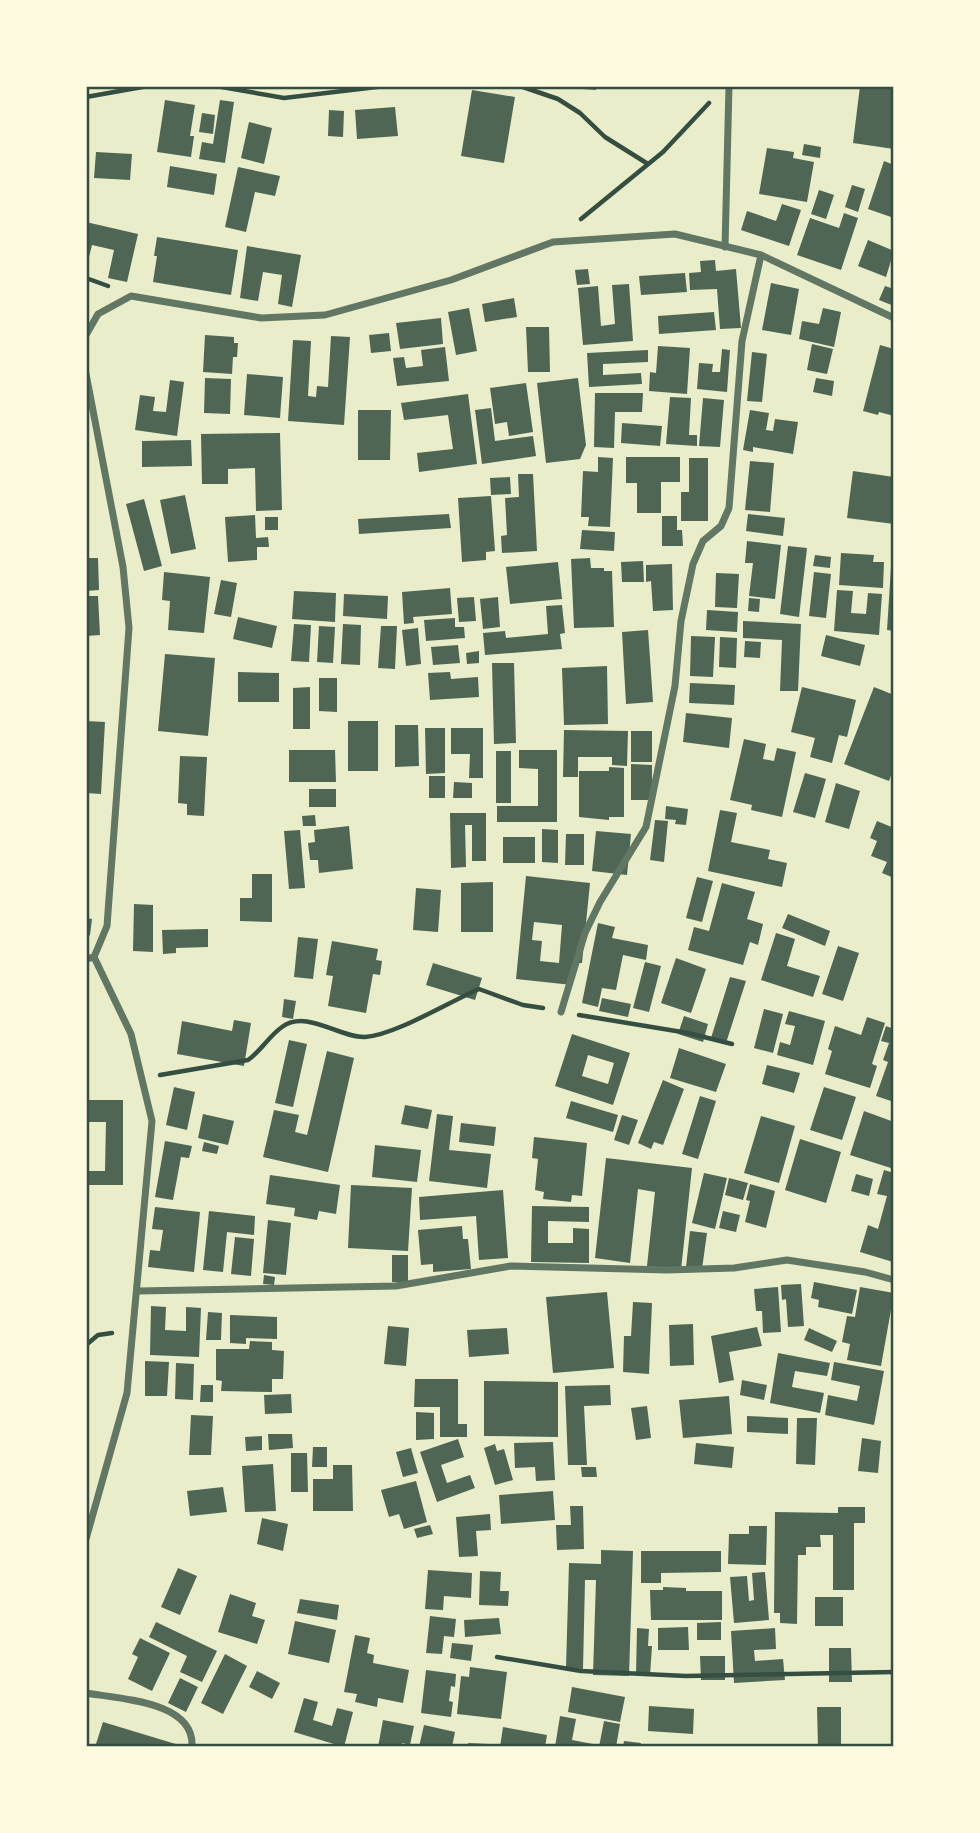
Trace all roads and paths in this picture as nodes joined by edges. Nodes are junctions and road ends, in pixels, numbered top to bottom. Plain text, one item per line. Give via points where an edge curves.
1 (148, 86) edge
2 (216, 86) edge
3 (385, 86) edge
4 (520, 86) edge
5 (729, 86) edge
6 (715, 94) dead end
7 (86, 97) edge
8 (648, 164) junction
9 (553, 242) junction
10 (725, 247) junction
11 (761, 255) junction
12 (894, 318) edge
13 (86, 335) edge
14 (86, 374) edge
15 (90, 958) edge
16 (561, 1012) junction
17 (732, 1044) dead end
18 (141, 1078) junction
19 (894, 1280) edge
20 (138, 1291) junction
21 (134, 1331) junction
22 (86, 1345) edge
23 (86, 1539) edge
24 (497, 1657) dead end
25 (894, 1672) edge
26 (86, 1693) edge
27 (192, 1747) edge

1 - 7 path
2 - 3 path via 284,98
4 - 8 path via 558,99
5 - 10 street
6 - 8 path
8 - 9 path
9 - 10 street via 675,234
9 - 13 street via 451,279 325,314 261,318 131,296 98,314
10 - 11 street
11 - 12 street
11 - 16 street via 742,341 729,508 721,526 703,541 693,564 681,621 675,686 646,827 585,933
14 - 15 street via 123,567 129,628 107,926
15 - 18 street via 131,1034
16 - 17 path
16 - 18 path via 478,989 391,1030 363,1037 297,1021 281,1027 248,1060
18 - 20 street via 152,1121
19 - 20 street via 787,1260 667,1270 511,1266 396,1286
20 - 21 street
21 - 22 path via 98,1335
21 - 23 street via 127,1393
24 - 25 path via 581,1671 686,1676
26 - 27 street via 172,1712 187,1726

